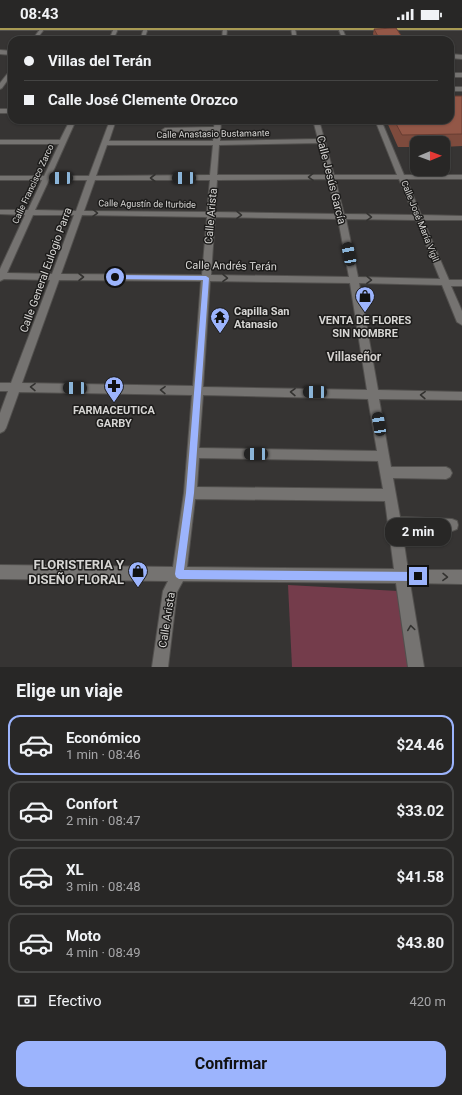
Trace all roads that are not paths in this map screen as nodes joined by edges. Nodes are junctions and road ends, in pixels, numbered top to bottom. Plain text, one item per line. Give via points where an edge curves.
1 (0, 29) edge
2 (43, 29) edge
3 (116, 29) junction
4 (146, 29) edge
5 (225, 29) junction
6 (293, 29) edge
7 (340, 29) edge
8 (462, 30) edge
9 (113, 36) edge
10 (224, 36) edge
11 (8, 77) edge
12 (0, 86) edge
13 (71, 124) edge
14 (112, 124) edge
15 (218, 124) edge
16 (317, 124) edge
17 (380, 124) edge
18 (218, 129) junction
19 (320, 141) junction
20 (0, 142) edge
21 (63, 142) junction
22 (105, 143) junction
23 (217, 143) junction
24 (162, 144) junction
25 (330, 177) junction
26 (402, 177) junction
27 (462, 177) edge
28 (0, 178) edge
29 (46, 178) junction
30 (92, 178) junction
31 (214, 178) junction
32 (0, 212) edge
33 (31, 212) junction
34 (80, 213) junction
35 (211, 215) junction
36 (341, 216) junction
37 (418, 217) junction
38 (462, 218) edge
39 (0, 277) edge
40 (55, 277) junction
41 (206, 278) junction
42 (354, 280) junction
43 (446, 282) junction
44 (462, 283) edge
45 (462, 322) edge
46 (0, 387) edge
47 (16, 387) junction
48 (197, 390) junction
49 (374, 393) junction
50 (462, 396) edge
51 (0, 428) edge
52 (193, 453) junction
53 (384, 456) junction
54 (386, 472) junction
55 (446, 474) dead end
56 (190, 493) junction
57 (390, 495) junction
58 (395, 523) junction
59 (452, 525) dead end
60 (0, 572) edge
61 (179, 574) junction
62 (403, 576) junction
63 (462, 577) edge
64 (160, 667) edge
65 (416, 667) edge

1 - 2 main road
2 - 3 main road
3 - 4 main road
3 - 9 street
4 - 5 main road
5 - 6 main road
5 - 10 street
6 - 7 main road
7 - 8 main road
11 - 12 street
13 - 21 street, Calle Francisco Zarco
14 - 22 street, Calle General Eulogio Parra
15 - 18 street, Calle Arista
16 - 19 street, Calle Jesús García
17 - 26 street, Calle José María Vigil
18 - 23 street, Calle Arista
18 - 24 street via 165,128
19 - 23 street, Calle Anastasio Bustamante
19 - 25 street, Calle Jesús García
20 - 21 street
21 - 29 street, Calle Francisco Zarco
22 - 24 street, Calle Anastasio Bustamante
22 - 30 street, Calle General Eulogio Parra
23 - 24 street, Calle Anastasio Bustamante
23 - 31 street, Calle Arista
25 - 26 street
25 -> 31 street
25 - 36 street, Calle Jesús García
26 - 27 street
26 - 37 street, Calle José María Vigil
28 - 29 street
29 - 30 street
29 - 33 street, Calle Francisco Zarco
31 -> 30 street
30 - 34 street, Calle General Eulogio Parra
31 - 35 street, Calle Arista
32 - 33 street, Calle Agustín de Iturbide
33 - 34 street, Calle Agustín de Iturbide
33 - 39 street, Calle Francisco Zarco
34 -> 35 street, Calle Agustín de Iturbide
34 - 40 street, Calle General Eulogio Parra
35 -> 36 street, Calle Agustín de Iturbide
35 - 41 street, Calle Arista
36 -> 37 street, Calle Agustín de Iturbide
36 - 42 street, Calle Jesús García
37 - 38 street, Calle Agustín de Iturbide
37 - 43 street, Calle José María Vigil
39 - 40 street, Calle Andrés Terán
40 -> 41 street, Calle Andrés Terán
40 - 47 street, Calle General Eulogio Parra
41 -> 42 street, Calle Andrés Terán
41 - 48 street, Calle Arista
42 -> 43 street, Calle Andrés Terán
42 - 49 street, Calle Jesús García
43 - 44 street, Calle Andrés Terán
43 - 45 street, Calle José María Vigil
46 - 47 street
48 -> 47 street
47 - 51 street, Calle General Eulogio Parra
49 -> 48 street
48 - 52 street, Calle Arista
50 -> 49 street
49 - 53 street, Calle Jesús García
52 - 53 street
52 - 56 street, Calle Arista
53 - 54 street, Calle Jesús García
54 - 55 street
54 - 57 street, Calle Jesús García
56 - 57 street
56 - 61 street, Calle Arista
57 - 58 street, Calle Jesús García
58 - 59 street
58 - 62 street, Calle Jesús García
60 - 61 street
61 - 62 street
61 - 64 street, Calle Arista via 170,591
62 -> 63 street
65 -> 62 street, Calle Jesús García

